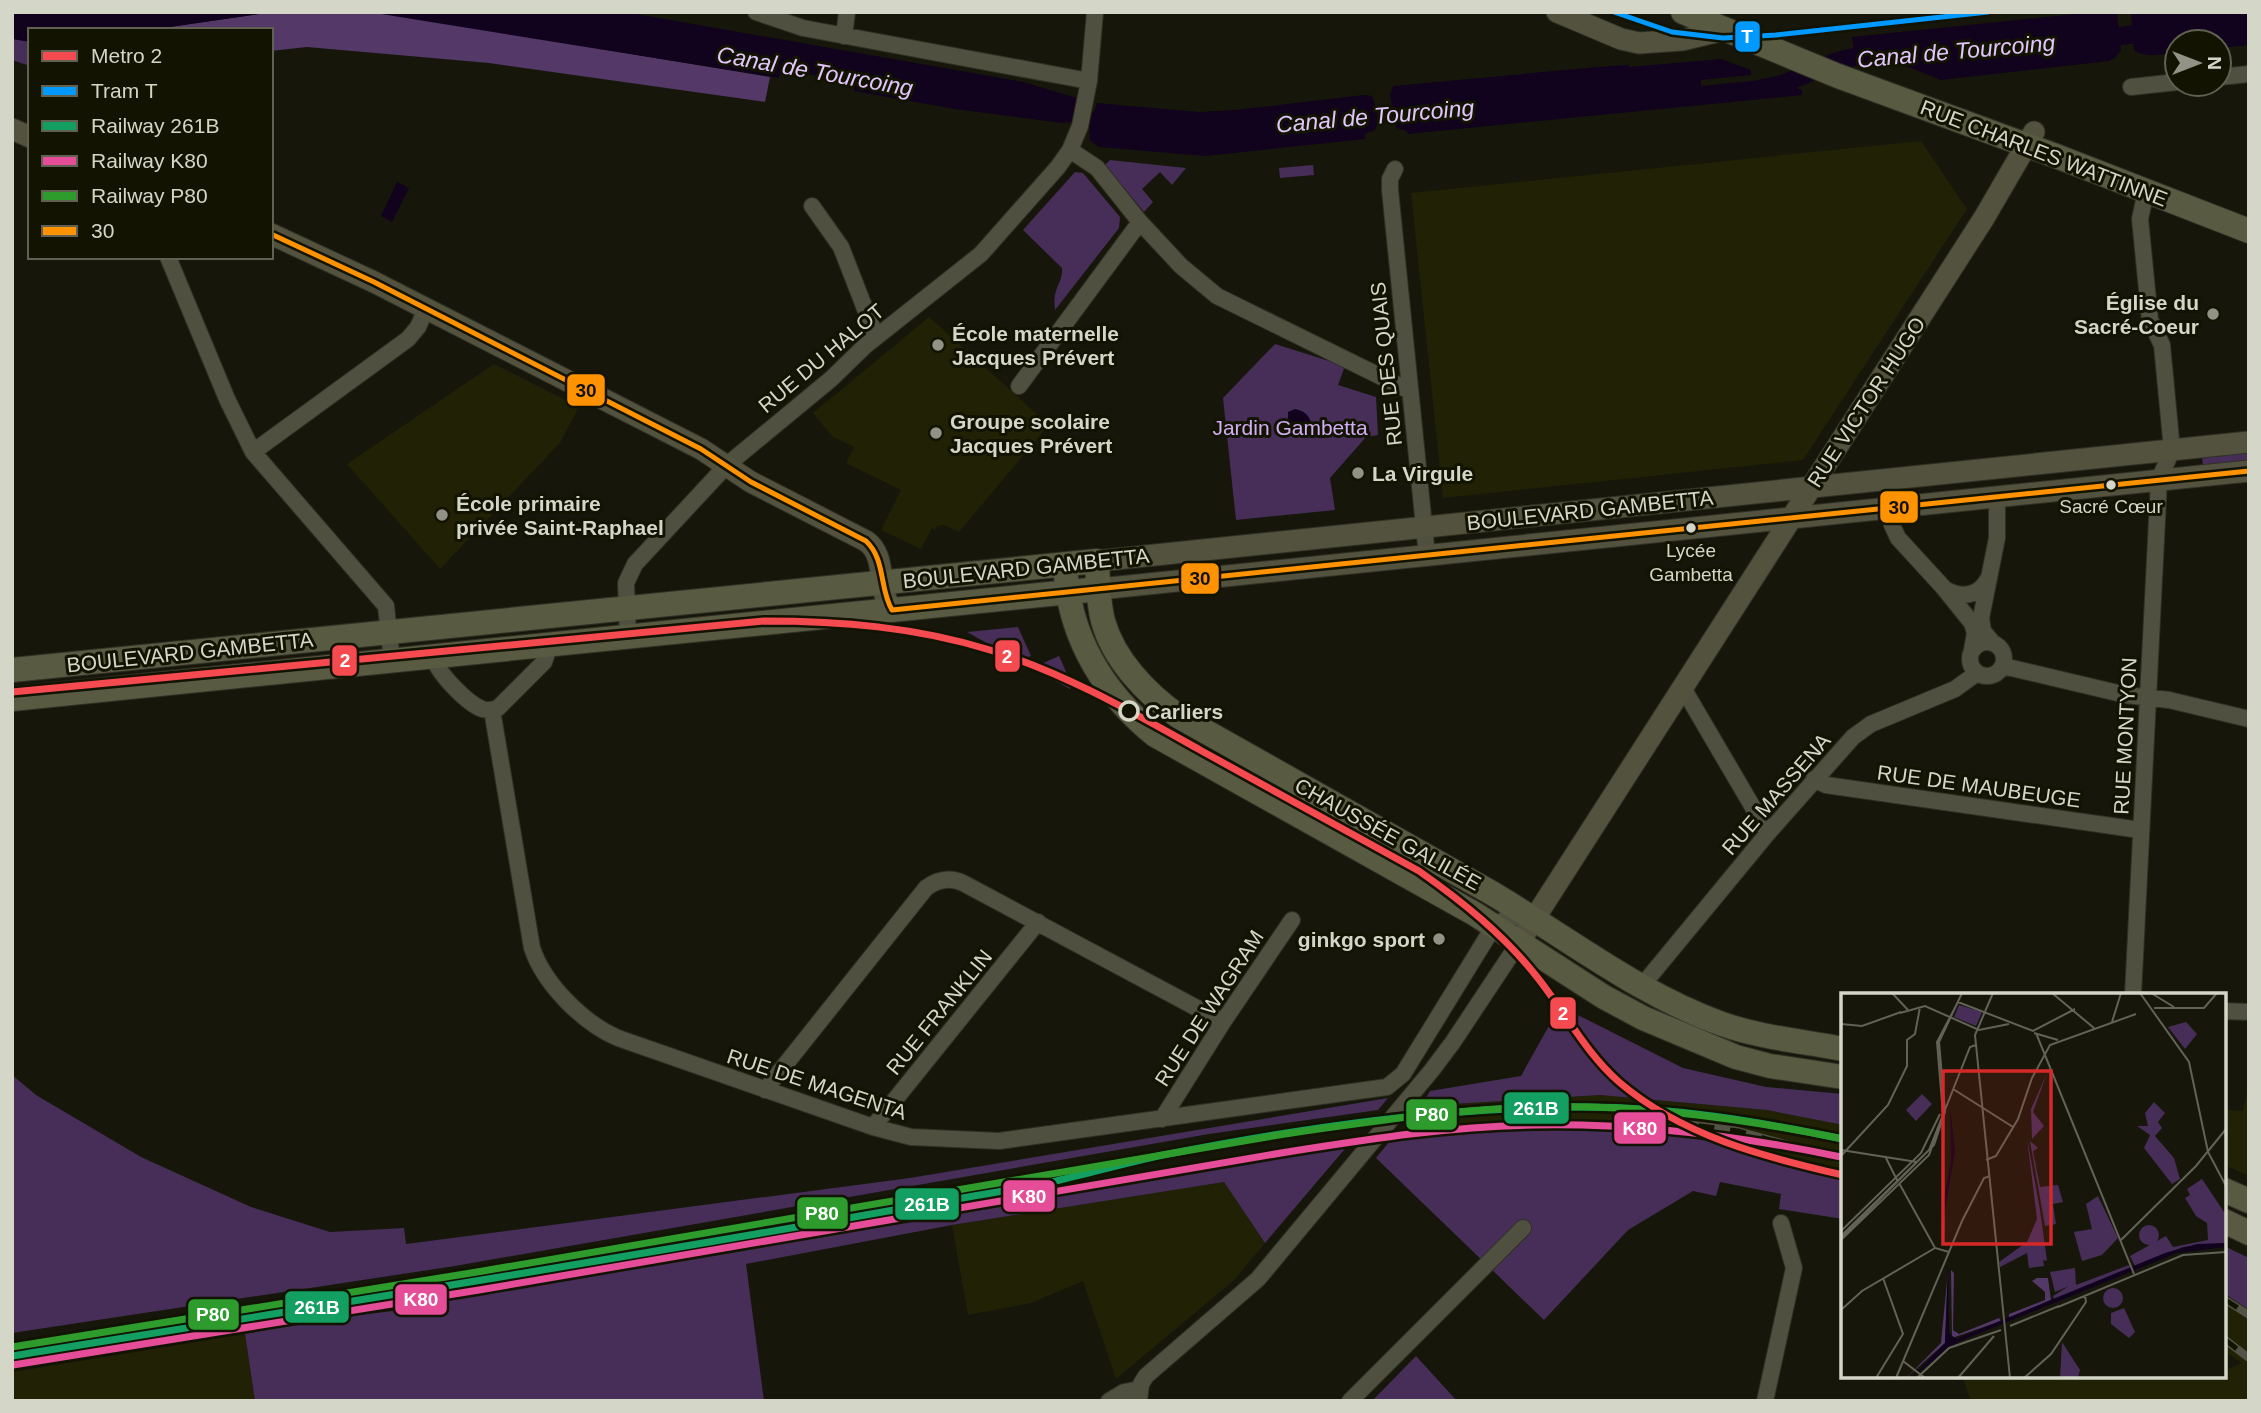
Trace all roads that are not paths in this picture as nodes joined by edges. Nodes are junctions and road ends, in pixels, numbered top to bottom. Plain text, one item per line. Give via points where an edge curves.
1 (757, 12) edge
2 (847, 12) edge
3 (1095, 12) edge
4 (1557, 12) edge
5 (1690, 14) edge
6 (1724, 21) edge
7 (845, 36) junction
8 (1672, 41) junction
9 (1089, 82) junction
10 (2163, 84) edge
11 (2131, 87) dead end
12 (12, 129) edge
13 (28, 136) edge
14 (2030, 139) junction
15 (1070, 150) junction
16 (1395, 169) dead end
17 (2146, 191) junction
18 (812, 206) dead end
19 (2249, 215) edge
20 (1140, 222) junction
21 (2249, 231) edge
22 (273, 235) edge
23 (169, 259) edge
24 (426, 309) junction
25 (876, 337) junction
26 (1019, 386) dead end
27 (1410, 391) junction
28 (2249, 442) edge
29 (2172, 450) junction
30 (253, 453) junction
31 (727, 465) junction
32 (2249, 471) edge
33 (2159, 480) junction
34 (1811, 487) junction
35 (1997, 496) junction
36 (1890, 507) junction
37 (1793, 517) junction
38 (1424, 528) junction
39 (1427, 556) junction
40 (1097, 561) junction
41 (1065, 564) junction
42 (1989, 578) junction
43 (882, 583) junction
44 (1943, 587) junction
45 (1099, 589) junction
46 (1068, 593) junction
47 (626, 609) junction
48 (892, 610) junction
49 (389, 632) junction
50 (628, 637) junction
51 (1993, 643) junction
52 (550, 645) junction
53 (1972, 650) junction
54 (434, 657) junction
55 (392, 661) junction
56 (2003, 666) junction
57 (12, 670) edge
58 (1977, 673) junction
59 (1683, 688) junction
60 (2149, 697) junction
61 (12, 699) edge
62 (492, 710) junction
63 (2249, 719) edge
64 (1814, 779) junction
65 (2140, 830) junction
66 (1768, 833) junction
67 (1534, 918) junction
68 (1292, 920) dead end
69 (1038, 922) junction
70 (1494, 926) junction
71 (1520, 941) junction
72 (1641, 987) junction
73 (2133, 993) edge
74 (2226, 1011) edge
75 (2249, 1012) edge
76 (1223, 1022) junction
77 (1841, 1049) edge
78 (1841, 1077) edge
79 (765, 1090) junction
80 (1161, 1119) junction
81 (873, 1127) junction
82 (2226, 1191) edge
83 (2249, 1201) edge
84 (2226, 1222) edge
85 (1781, 1223) dead end
86 (1523, 1228) dead end
87 (2249, 1233) edge
88 (1140, 1395) edge
89 (1109, 1401) edge
90 (1350, 1401) edge
91 (1765, 1401) edge

1 - 7 street
2 - 7 street
3 - 9 street
4 - 8 main road via 1626,40
5 - 6 main road
5 - 8 main road via 1687,31
6 - 8 main road
6 - 14 main road, RUE CHARLES WATTINNE via 1869,71
6 - 14 main road, RUE CHARLES WATTINNE via 1787,56 1838,76
7 - 9 street
9 - 15 street, RUE DU HALOT
10 - 11 street
12 - 13 main road
14 - 17 main road, RUE CHARLES WATTINNE
14 - 19 main road, RUE CHARLES WATTINNE
14 - 34 main road, RUE VICTOR HUGO
15 - 20 street via 1097,168
15 - 25 street, RUE DU HALOT via 981,254
16 - 27 street, RUE DES QUAIS via 1390,190
17 - 21 main road, RUE CHARLES WATTINNE
17 - 29 street via 2140,219 2150,320 2162,345
18 - 25 street via 841,247
20 - 26 street
20 - 27 street via 1217,296
22 - 24 main road
23 - 30 street
24 - 30 street via 408,339
24 - 31 main road
25 - 31 street, RUE DU HALOT
27 - 38 street, RUE DES QUAIS
28 - 29 main road, BOULEVARD GAMBETTA
29 - 33 street
29 - 34 main road, BOULEVARD GAMBETTA
30 - 49 street via 381,599
31 - 43 main road via 870,543
31 - 47 street, RUE DU HALOT via 631,570
32 - 33 main road, BOULEVARD GAMBETTA
33 - 35 main road, BOULEVARD GAMBETTA
33 - 60 street, RUE MONTYON
34 - 37 main road, RUE VICTOR HUGO
34 - 38 main road, BOULEVARD GAMBETTA
35 - 36 main road, BOULEVARD GAMBETTA
35 - 42 street via 1998,531
36 - 37 main road, BOULEVARD GAMBETTA
36 - 44 street via 1898,538
37 - 39 main road, BOULEVARD GAMBETTA
37 - 59 main road, RUE VICTOR HUGO
38 - 39 street, RUE DES QUAIS
38 - 40 main road, BOULEVARD GAMBETTA
39 - 45 main road, BOULEVARD GAMBETTA
40 - 41 main road, BOULEVARD GAMBETTA
40 - 45 main road, CHAUSSÉE GALILÉE
41 - 43 main road, BOULEVARD GAMBETTA
41 - 46 main road, CHAUSSÉE GALILÉE
42 - 44 street via 1982,589 1971,594 1957,595
42 - 51 street via 1981,618 1983,631
43 - 47 main road, BOULEVARD GAMBETTA
43 - 48 main road via 883,596
44 - 53 street via 1972,623
45 - 46 main road, BOULEVARD GAMBETTA
45 - 67 main road, CHAUSSÉE GALILÉE via 1104,622 1116,649 1135,678 1161,703
46 - 48 main road, BOULEVARD GAMBETTA
46 - 70 main road, CHAUSSÉE GALILÉE via 1074,624 1097,672 1126,710 1154,735
47 - 49 main road, BOULEVARD GAMBETTA
47 - 50 street, RUE DU HALOT
48 - 50 main road, BOULEVARD GAMBETTA
49 - 55 street
49 - 57 main road, BOULEVARD GAMBETTA
50 - 52 main road, BOULEVARD GAMBETTA
51 - 53 street via 1981,643
51 - 56 street via 2004,655
52 - 54 main road, BOULEVARD GAMBETTA
52 - 62 street via 544,662
53 - 58 street via 1971,664
54 - 55 main road, BOULEVARD GAMBETTA
54 - 62 street via 440,673 478,706
55 - 61 main road, BOULEVARD GAMBETTA
56 - 58 street via 1990,676
56 - 60 street
58 - 64 street, RUE MASSENA via 1955,689 1860,730
59 - 66 street
59 - 67 main road, RUE VICTOR HUGO
60 - 63 street
60 - 65 street, RUE MONTYON
62 - 79 street, RUE DE MAGENTA via 530,940 542,968 581,1016 604,1031
64 - 65 street, RUE DE MAUBEUGE via 1826,785
64 - 66 street, RUE MASSENA
65 - 73 street, RUE MONTYON
66 - 72 street, RUE MASSENA
67 - 70 street via 1507,918
67 - 71 main road, RUE VICTOR HUGO
67 - 72 main road, CHAUSSÉE GALILÉE
68 - 76 street, RUE DE WAGRAM
69 - 76 street
69 - 79 street via 957,880 933,882
69 - 81 street, RUE FRANKLIN
70 - 71 main road, CHAUSSÉE GALILÉE
70 - 80 street, RUE DE MAGENTA via 1403,1074 1392,1084
71 - 78 main road, CHAUSSÉE GALILÉE via 1604,997 1693,1041 1753,1062
71 - 88 street via 1439,1060 1269,1267 1150,1372
72 - 77 main road, CHAUSSÉE GALILÉE via 1742,1031
74 - 75 street
76 - 80 street, RUE DE WAGRAM
79 - 81 street, RUE DE MAGENTA
80 - 81 street, RUE DE MAGENTA via 990,1141 911,1137
82 - 83 main road
84 - 87 main road
85 - 91 street via 1794,1268
86 - 90 street
88 - 89 street via 1124,1392

